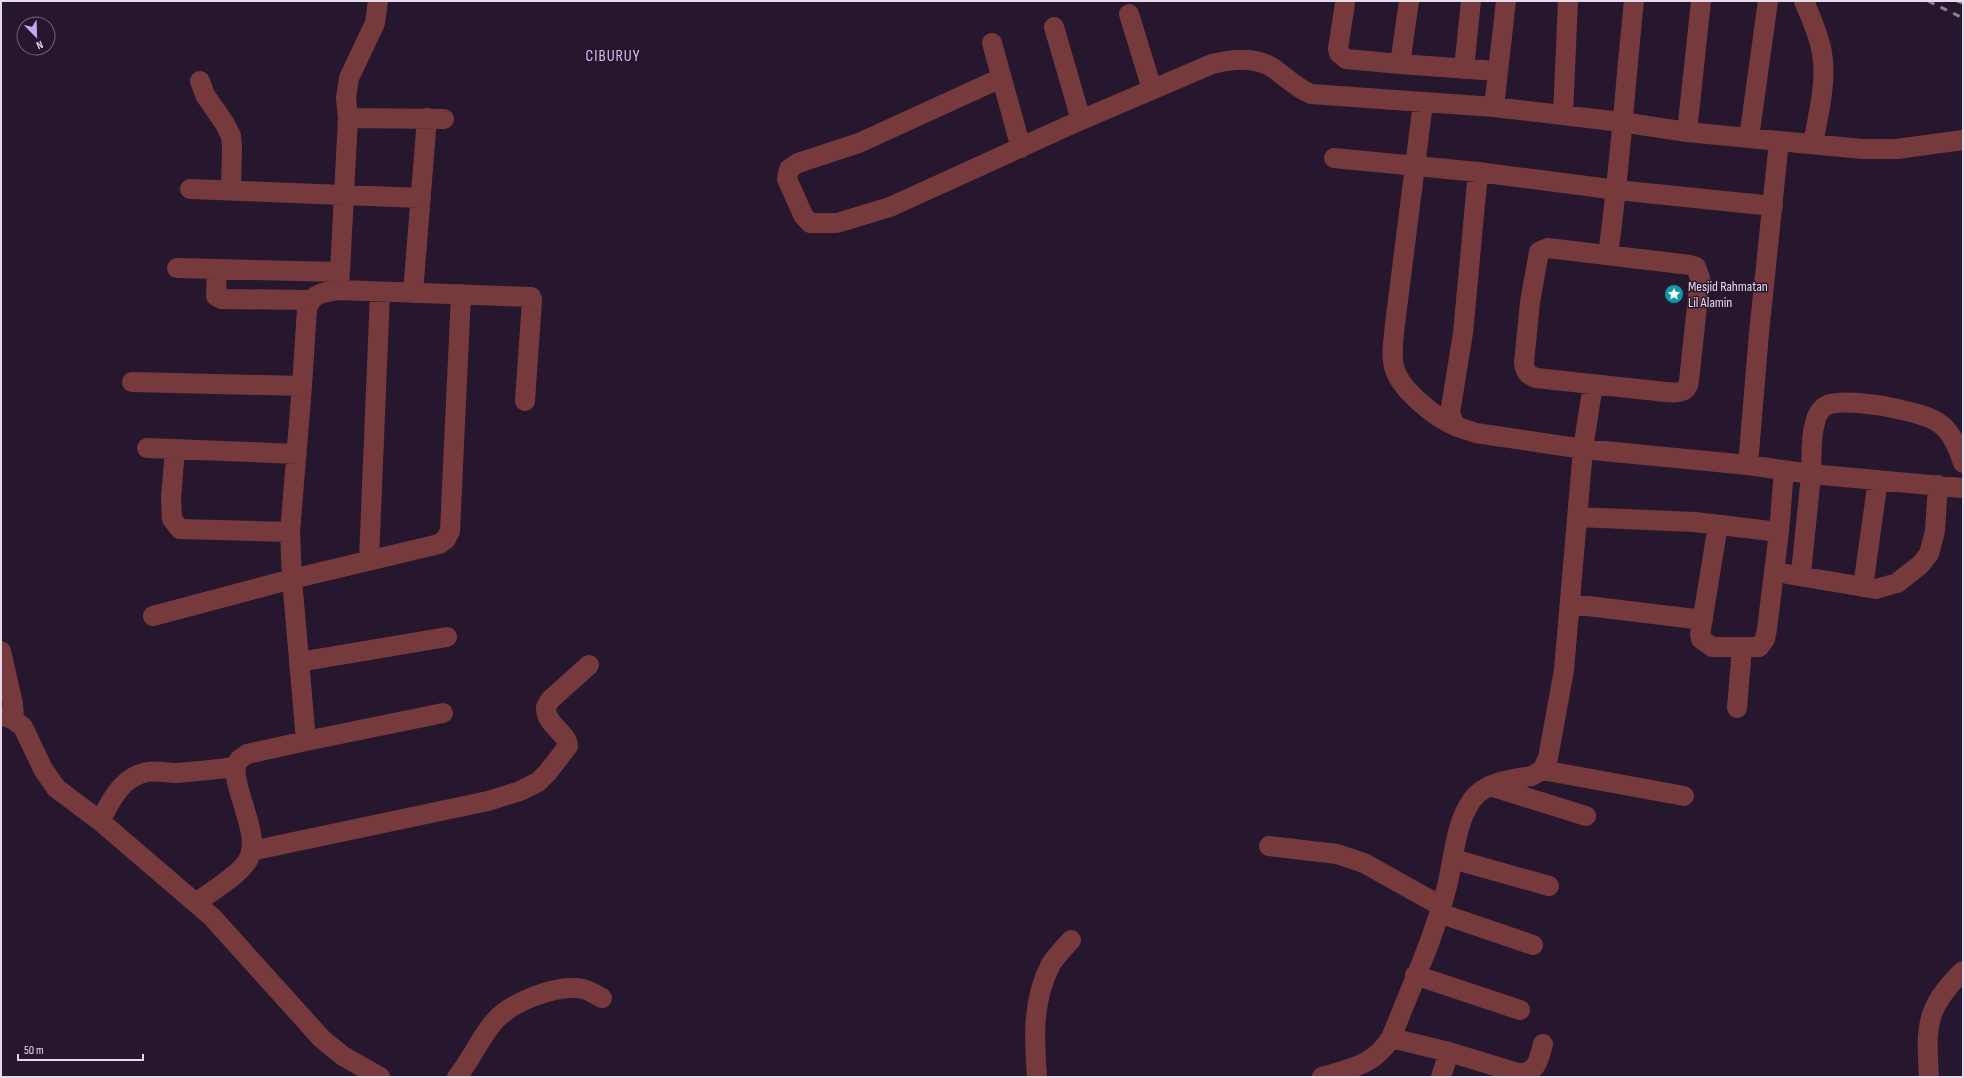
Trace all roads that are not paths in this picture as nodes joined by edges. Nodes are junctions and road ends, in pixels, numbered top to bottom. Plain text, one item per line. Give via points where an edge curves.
1 (378, 1) edge
2 (1409, 1) edge
3 (1471, 1) edge
4 (1506, 1) edge
5 (1568, 1) edge
6 (1634, 1) edge
7 (1701, 1) edge
8 (1768, 1) edge
9 (1804, 1) edge
10 (1345, 3) dead end
11 (1129, 14) dead end
12 (1054, 27) dead end
13 (992, 43) dead end
14 (1400, 64) junction
15 (1464, 69) junction
16 (1497, 71) junction
17 (1002, 78) junction
18 (200, 81) dead end
19 (1152, 89) junction
20 (1423, 103) junction
21 (1494, 108) junction
22 (1563, 114) junction
23 (348, 118) junction
24 (1082, 120) junction
25 (1621, 122) junction
26 (1687, 132) junction
27 (1749, 138) junction
28 (1963, 140) edge
29 (1779, 142) junction
30 (1814, 144) junction
31 (1021, 148) junction
32 (1334, 158) dead end
33 (1415, 167) junction
34 (1478, 172) junction
35 (190, 189) dead end
36 (1617, 190) junction
37 (231, 191) junction
38 (344, 195) junction
39 (421, 198) junction
40 (1773, 206) junction
41 (1608, 254) junction
42 (177, 268) dead end
43 (217, 269) junction
44 (339, 281) junction
45 (380, 293) junction
46 (413, 293) junction
47 (461, 294) junction
48 (310, 300) junction
49 (132, 382) dead end
50 (1593, 384) junction
51 (302, 386) junction
52 (525, 401) dead end
53 (1454, 426) junction
54 (147, 448) dead end
55 (1583, 449) junction
56 (175, 450) junction
57 (297, 454) junction
58 (1963, 463) edge
59 (1748, 465) junction
60 (1784, 470) junction
61 (1811, 474) junction
62 (1878, 480) junction
63 (1938, 485) junction
64 (1963, 488) edge
65 (1577, 517) junction
66 (1718, 525) junction
67 (290, 532) junction
68 (1778, 532) junction
69 (369, 560) junction
70 (1774, 573) junction
71 (1801, 574) junction
72 (292, 579) junction
73 (1863, 587) junction
74 (1571, 604) junction
75 (153, 616) dead end
76 (1703, 620) junction
77 (447, 637) dead end
78 (1742, 648) junction
79 (1, 651) edge
80 (299, 662) junction
81 (589, 665) dead end
82 (1737, 708) dead end
83 (443, 713) dead end
84 (6, 716) edge
85 (306, 741) junction
86 (236, 767) junction
87 (1542, 770) junction
88 (1490, 786) junction
89 (1684, 796) dead end
90 (1586, 816) dead end
91 (100, 821) junction
92 (1269, 846) dead end
93 (252, 851) junction
94 (1453, 858) junction
95 (1549, 886) dead end
96 (196, 903) junction
97 (1440, 909) junction
98 (1071, 940) dead end
99 (1533, 945) dead end
100 (1963, 971) edge
101 (1416, 974) junction
102 (602, 998) dead end
103 (1520, 1010) dead end
104 (1387, 1043) junction
105 (1544, 1044) dead end
106 (1449, 1052) junction
107 (380, 1077) edge
108 (457, 1077) edge
109 (1037, 1077) edge
110 (1322, 1077) edge
111 (1374, 1077) edge
112 (1441, 1077) edge
113 (1929, 1077) edge

1 - 23 street via 375,22 350,78 346,98
2 - 14 street
3 - 15 street
4 - 16 street
5 - 22 street
6 - 25 street
7 - 26 street
8 - 27 street
9 - 30 street via 1818,36 1823,66
10 - 14 street via 1339,53 1346,59
11 - 19 street
12 - 24 street
13 - 17 street
14 - 15 street
15 - 16 street
16 - 21 street
17 - 31 street
17 - 31 street via 859,143 798,163 789,169 787,179 803,215 810,223 837,223 890,207
18 - 37 street via 205,95 231,136
19 - 20 street via 1212,64 1242,60 1265,64 1300,90 1311,94
19 - 24 street
20 - 21 street
20 - 33 street
21 - 22 street
22 - 25 street
23 - 38 street
23 - 39 street via 436,118
24 - 31 street
25 - 26 street
25 - 36 street
26 - 27 street
27 - 29 street
28 - 30 street via 1897,149 1862,149
29 - 30 street
29 - 40 street
32 - 33 street
33 - 34 street
33 - 53 street via 1395,324 1393,360 1400,381 1409,391 1441,419
34 - 36 street
34 - 53 street via 1463,333 1450,412
35 - 37 street
36 - 40 street
36 - 41 street
37 - 38 street
38 - 39 street
38 - 44 street
39 - 46 street
40 - 59 street
41 - 50 street via 1548,248 1540,250 1537,255 1530,302 1524,363 1526,372 1536,378
41 - 50 street via 1690,265 1698,270 1700,278 1689,381 1685,390 1677,393
42 - 43 street
43 - 44 street
43 - 48 street via 216,296 221,299
44 - 45 street
44 - 48 street
45 - 46 street
45 - 69 street
46 - 47 street
47 - 52 street via 527,296 532,300
47 - 69 street via 450,531 446,539 439,544
48 - 51 street via 306,309
49 - 51 street
50 - 55 street
51 - 57 street
53 - 55 street via 1476,434
54 - 56 street
55 - 59 street
55 - 65 street
56 - 57 street
56 - 67 street via 172,519 180,529
57 - 67 street
58 - 61 street via 1950,433 1931,417 1890,407 1830,404 1823,407 1815,423
59 - 60 street
60 - 61 street
60 - 68 street
61 - 62 street
61 - 71 street
62 - 63 street
62 - 73 street
63 - 64 street
63 - 73 street via 1935,532 1929,554 1920,565 1897,583 1876,589
65 - 66 street
65 - 74 street
66 - 68 street
66 - 76 street
67 - 72 street
68 - 70 street
69 - 72 street
70 - 71 street
70 - 78 street via 1765,639 1759,647
71 - 73 street
72 - 75 street
72 - 80 street
74 - 76 street
74 - 87 street via 1564,670 1553,735 1548,758
76 - 78 street via 1700,635 1704,643 1712,647
77 - 80 street
78 - 82 street
79 - 84 street via 13,704
80 - 85 street
81 - 93 street via 550,700 546,707 547,717 568,746 548,772 530,787 488,801
83 - 85 street
84 - 91 street via 23,727 43,769 56,788
85 - 86 street via 247,754 239,760
86 - 91 street via 148,772 138,775 117,791
86 - 93 street via 236,777 251,831
87 - 88 street via 1532,776 1501,781
87 - 89 street
88 - 90 street
88 - 94 street via 1478,794 1466,810
91 - 96 street
92 - 97 street via 1337,854 1364,863
93 - 96 street via 248,861 239,871
94 - 95 street
94 - 97 street
96 - 107 street via 226,931 322,1039 343,1056
97 - 99 street
97 - 101 street
98 - 109 street via 1051,964 1037,1000 1034,1030
100 - 113 street via 1938,998 1931,1014 1927,1043
101 - 103 street
101 - 104 street
102 - 108 street via 583,989 566,989 519,1002 494,1022
104 - 106 street
104 - 110 street via 1366,1063
104 - 111 street
105 - 106 street via 1535,1068 1523,1074
106 - 112 street

